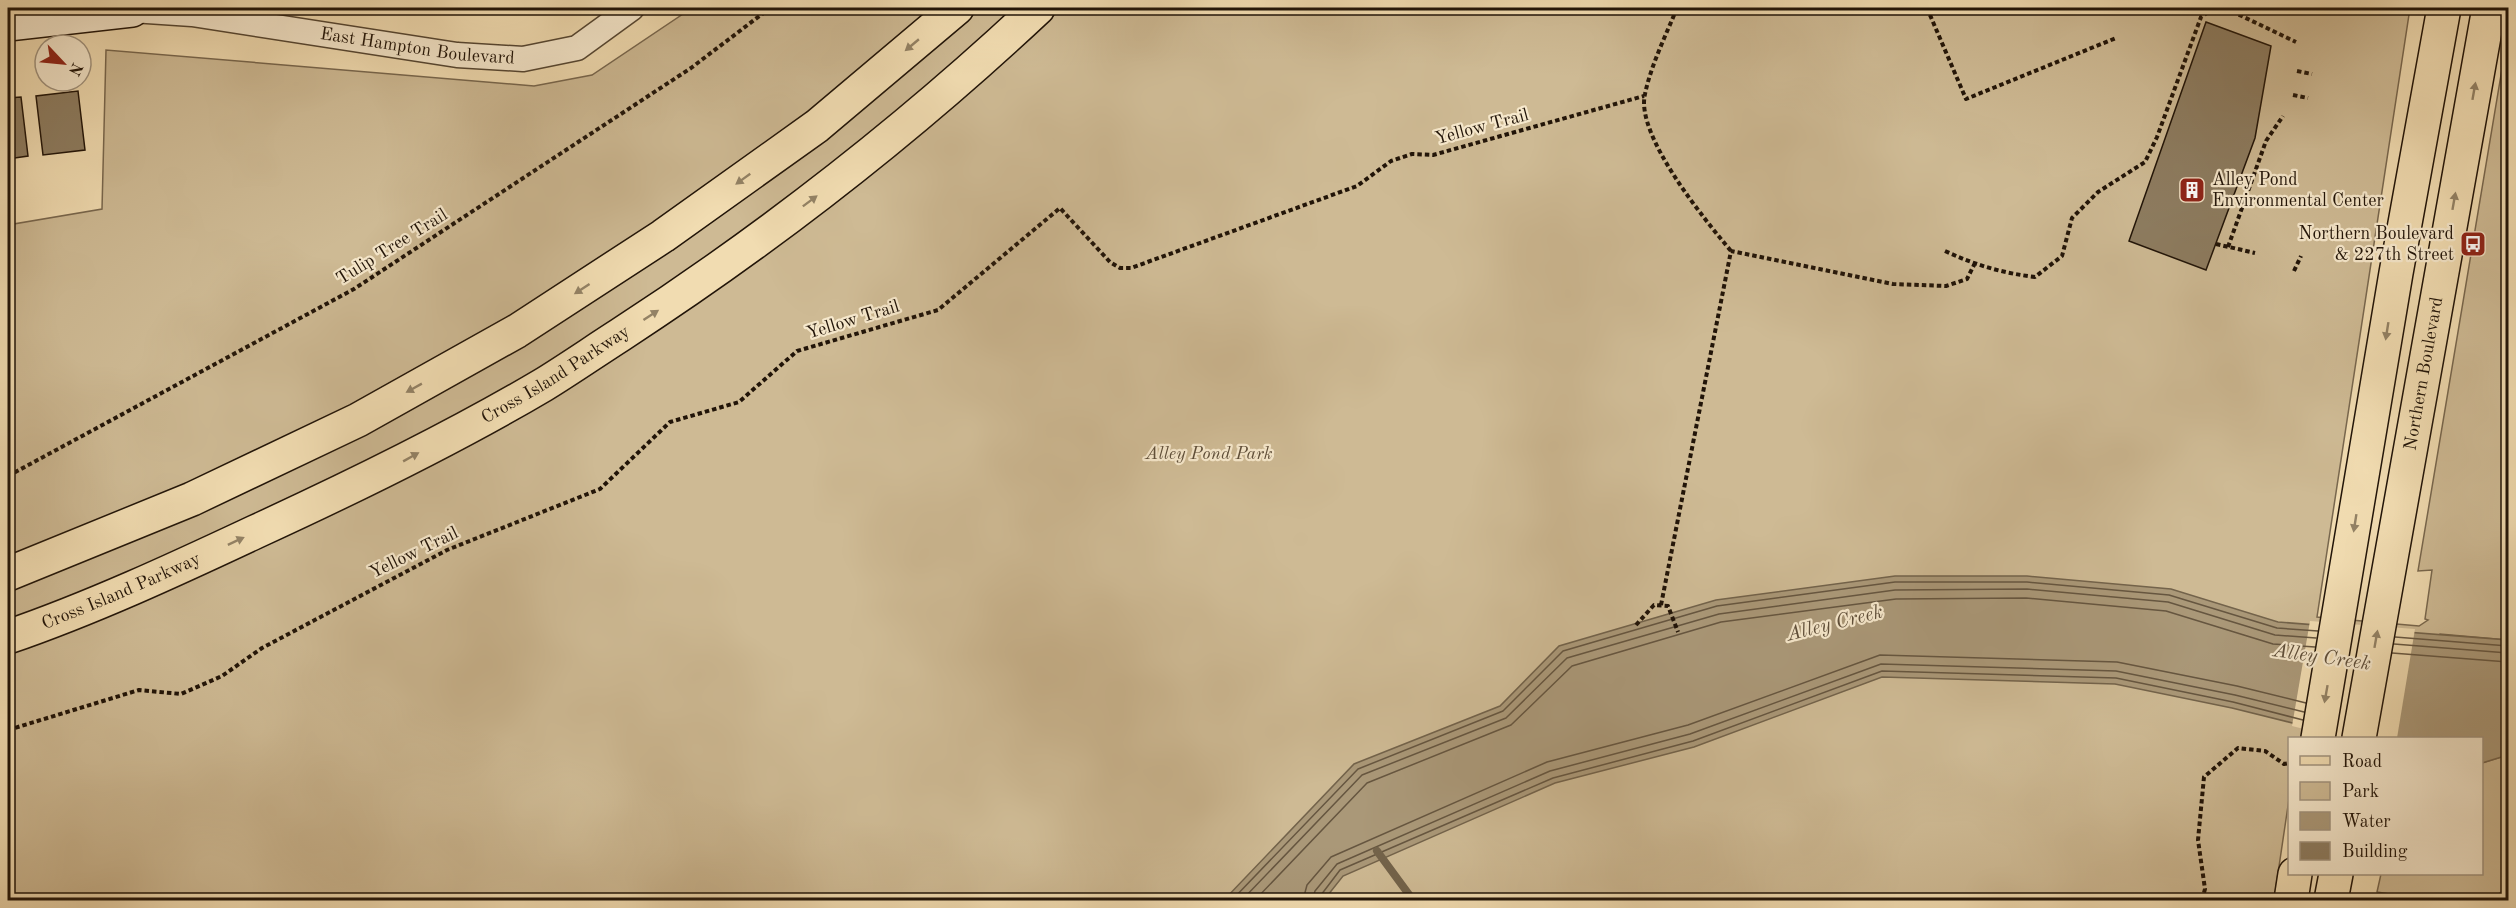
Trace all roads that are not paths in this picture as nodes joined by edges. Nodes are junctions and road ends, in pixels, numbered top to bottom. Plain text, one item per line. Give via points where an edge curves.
1 (632, 8) edge
2 (957, 8) edge
3 (1038, 8) edge
4 (2444, 8) edge
5 (2489, 8) edge
6 (133, 9) edge
7 (8, 24) edge
8 (8, 574) edge
9 (8, 637) edge
10 (2318, 737) edge
11 (2359, 737) edge
12 (2295, 875) edge
13 (2336, 875) edge
14 (2291, 900) edge
15 (2331, 900) edge

1 - 6 street, East Hampton Boulevard via 577,48 522,59 457,55 192,14
2 -> 8 main road via 817,126 663,236 517,331 357,420 192,499
9 -> 3 main road, Cross Island Parkway via 222,548 362,483 543,385 704,281 856,167
4 -> 10 main road
11 -> 5 main road, Northern Boulevard
6 - 7 street, East Hampton Boulevard
12 - 14 main road
13 - 15 main road

